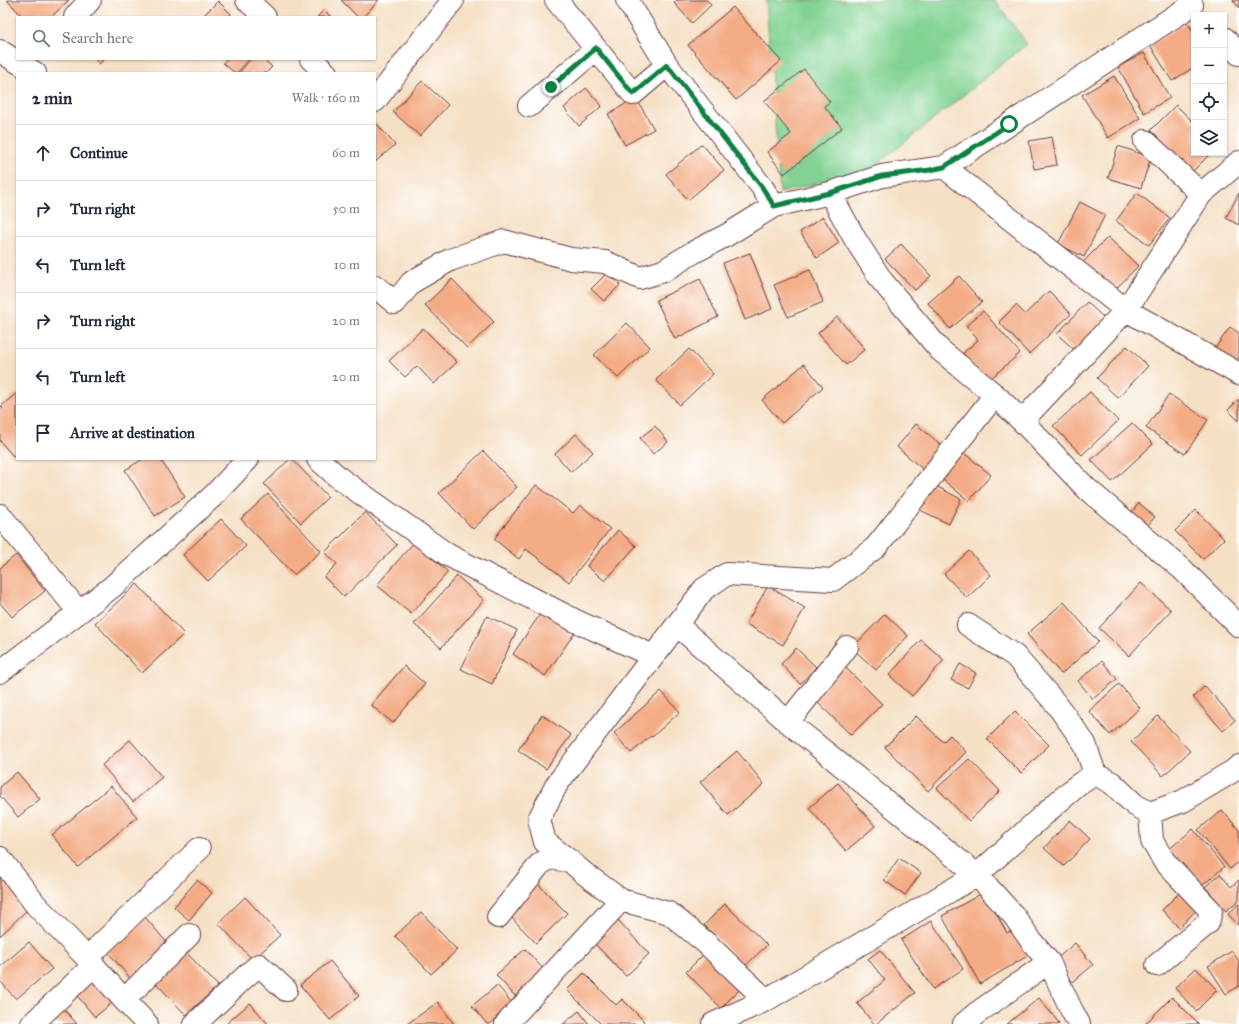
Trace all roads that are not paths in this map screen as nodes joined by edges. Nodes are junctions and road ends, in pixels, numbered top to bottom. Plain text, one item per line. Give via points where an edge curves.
1 (90, 0) edge
2 (247, 0) edge
3 (453, 0) edge
4 (556, 0) edge
5 (627, 0) edge
6 (1194, 7) edge
7 (76, 16) edge
8 (264, 16) edge
9 (1227, 41) edge
10 (596, 48) junction
11 (0, 51) edge
12 (1239, 54) edge
13 (16, 59) edge
14 (19, 60) edge
15 (312, 60) edge
16 (667, 65) junction
17 (33, 67) edge
18 (325, 72) edge
19 (376, 100) edge
20 (529, 106) dead end
21 (1145, 141) dead end
22 (1239, 162) edge
23 (944, 167) junction
24 (830, 193) junction
25 (1200, 194) junction
26 (774, 206) junction
27 (376, 287) edge
28 (1126, 310) junction
29 (1239, 374) edge
30 (995, 395) junction
31 (1022, 421) junction
32 (247, 460) edge
33 (319, 460) edge
34 (0, 515) edge
35 (79, 612) junction
36 (678, 625) junction
37 (968, 625) dead end
38 (1239, 626) edge
39 (847, 647) dead end
40 (653, 656) junction
41 (0, 672) edge
42 (788, 722) junction
43 (1239, 766) edge
44 (1095, 774) junction
45 (1150, 813) junction
46 (199, 848) dead end
47 (0, 858) edge
48 (570, 861) junction
49 (977, 875) junction
50 (621, 900) junction
51 (498, 916) dead end
52 (189, 936) dead end
53 (90, 962) junction
54 (1049, 962) junction
55 (1157, 965) dead end
56 (286, 990) dead end
57 (124, 1000) junction
58 (766, 1000) junction
59 (32, 1024) edge
60 (147, 1024) edge
61 (195, 1024) edge
62 (506, 1024) edge
63 (712, 1024) edge
64 (964, 1024) edge
65 (1079, 1024) edge

1 - 7 street
2 - 8 street
3 - 19 street
4 - 10 street
5 - 16 street
6 - 23 street
9 - 12 street
10 - 16 street via 633,94
10 - 20 street
11 - 13 street
14 - 17 street
15 - 18 street
16 - 26 street
21 - 25 street
22 - 25 street
23 - 24 street via 882,176
23 - 28 street
24 - 26 street
24 - 30 street via 882,281 940,350
25 - 28 street
26 - 27 street via 663,271 640,278 605,262 571,259 504,241 450,260 412,282 395,303
28 - 29 street
28 - 31 street
30 - 31 street
30 - 36 street via 876,547 833,580 727,574 704,589
31 - 38 street via 1086,489 1182,569
32 - 35 street via 213,496 112,587
33 - 40 street via 448,555 576,621
34 - 35 street
35 - 41 street
36 - 40 street
36 - 42 street
37 - 44 street via 1014,656 1057,705 1086,744
39 - 42 street
40 - 48 street via 557,784 539,818 545,842
42 - 49 street
43 - 45 street via 1184,801
44 - 45 street via 1112,783 1135,805
44 - 49 street via 1058,802
45 - 55 street via 1152,841 1164,861 1211,911 1208,923
46 - 53 street
47 - 53 street via 36,905
48 - 50 street
48 - 51 street via 550,858 540,864
49 - 54 street via 1014,916
49 - 58 street
50 - 58 street via 669,913 706,943
50 - 62 street
52 - 57 street
53 - 57 street
53 - 59 street
54 - 64 street
54 - 65 street
56 - 61 street via 260,965
57 - 60 street
58 - 63 street

